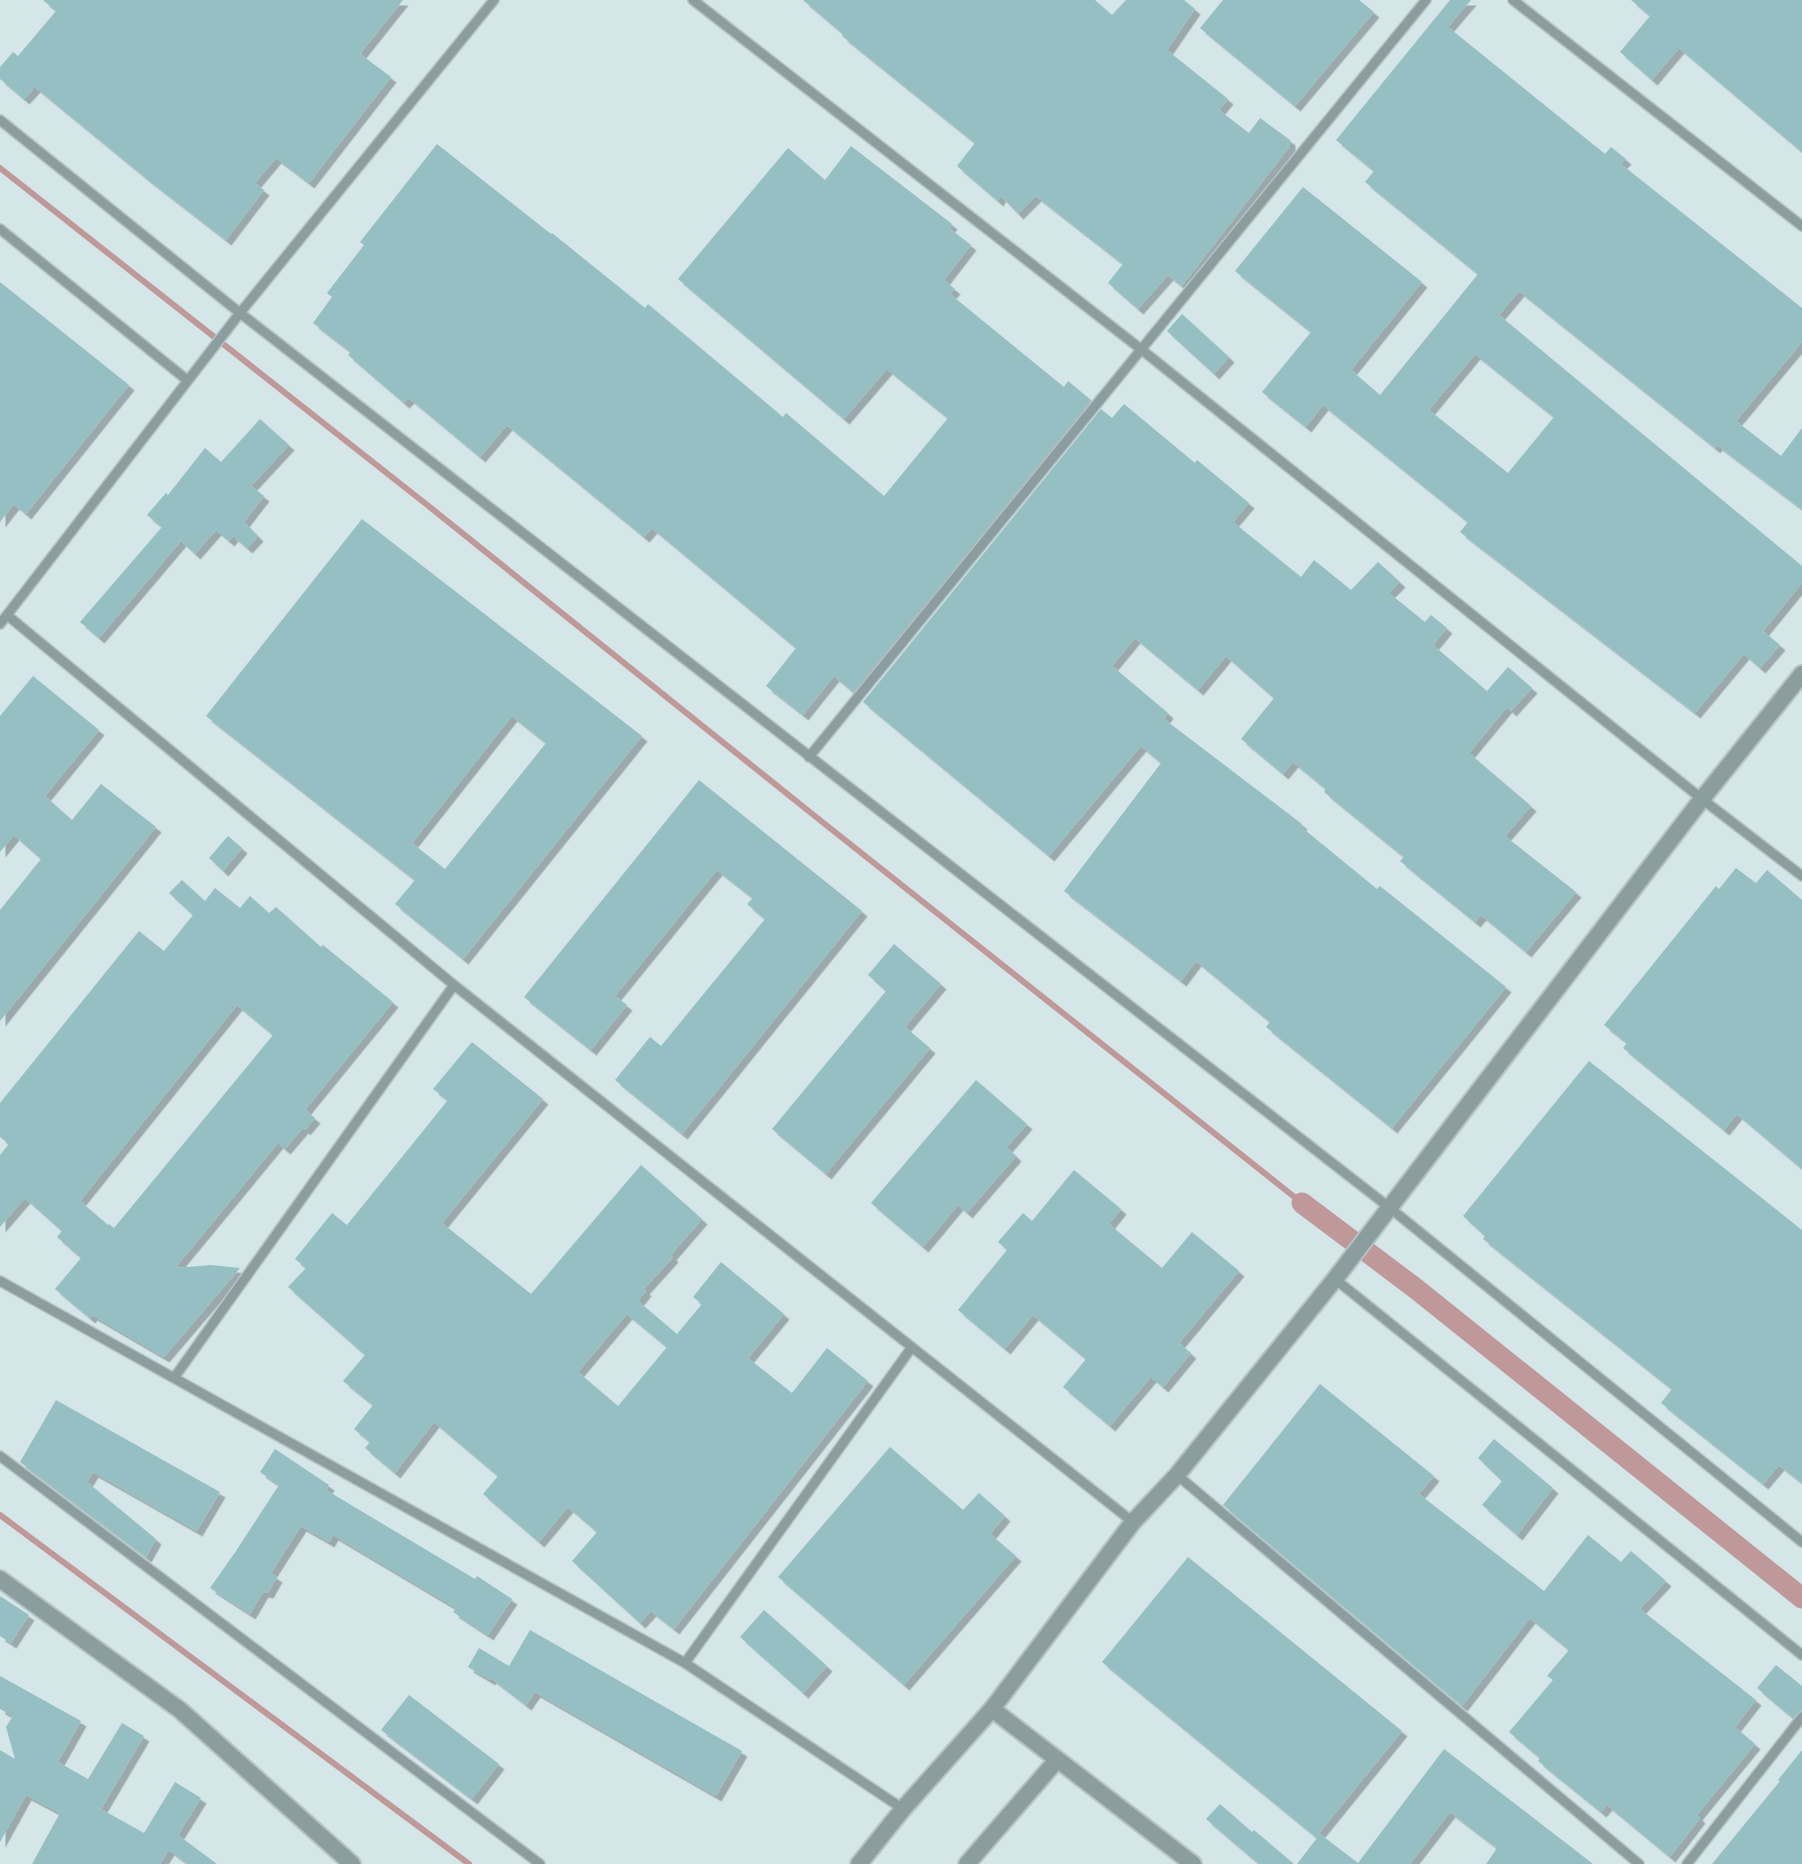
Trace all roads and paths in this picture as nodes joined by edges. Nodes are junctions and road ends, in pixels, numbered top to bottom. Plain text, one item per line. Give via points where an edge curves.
1 (494, 0) edge
2 (693, 0) edge
3 (1426, 0) edge
4 (1513, 0) edge
5 (0, 120) edge
6 (1802, 226) edge
7 (0, 230) edge
8 (240, 313) junction
9 (1142, 350) junction
10 (187, 380) junction
11 (7, 615) junction
12 (0, 624) edge
13 (1802, 674) edge
14 (809, 758) junction
15 (1702, 799) junction
16 (1802, 876) edge
17 (454, 985) junction
18 (1390, 1208) junction
19 (1335, 1279) junction
20 (0, 1281) edge
21 (912, 1347) junction
22 (174, 1378) junction
23 (0, 1456) edge
24 (1177, 1475) junction
25 (1133, 1522) junction
26 (1802, 1542) edge
27 (0, 1579) edge
28 (1802, 1655) edge
29 (685, 1663) junction
30 (992, 1708) junction
31 (1802, 1717) edge
32 (1057, 1761) junction
33 (903, 1809) junction
34 (352, 1864) edge
35 (540, 1864) edge
36 (859, 1864) edge
37 (967, 1864) edge
38 (1193, 1864) edge
39 (1639, 1864) edge
40 (1687, 1864) edge

1 - 8 lane
2 - 9 lane
3 - 9 lane
4 - 6 lane
5 - 8 lane
7 - 10 lane
8 - 10 lane
8 - 14 lane
9 - 14 lane
9 - 15 lane
10 - 11 lane
11 - 12 lane
11 - 17 lane
13 - 15 street
14 - 18 lane
15 - 16 lane
15 - 18 street
17 - 21 lane
17 - 22 lane
18 - 19 street
18 - 26 lane
19 - 24 street
19 - 28 lane
20 - 22 lane
21 - 25 lane
21 - 29 lane
22 - 29 lane
23 - 35 lane
24 - 25 street
24 - 39 lane
25 - 30 street
27 - 34 street via 180,1710
29 - 33 lane
30 - 32 street
30 - 33 street
31 - 40 lane
32 - 37 street
32 - 38 street
33 - 36 street

